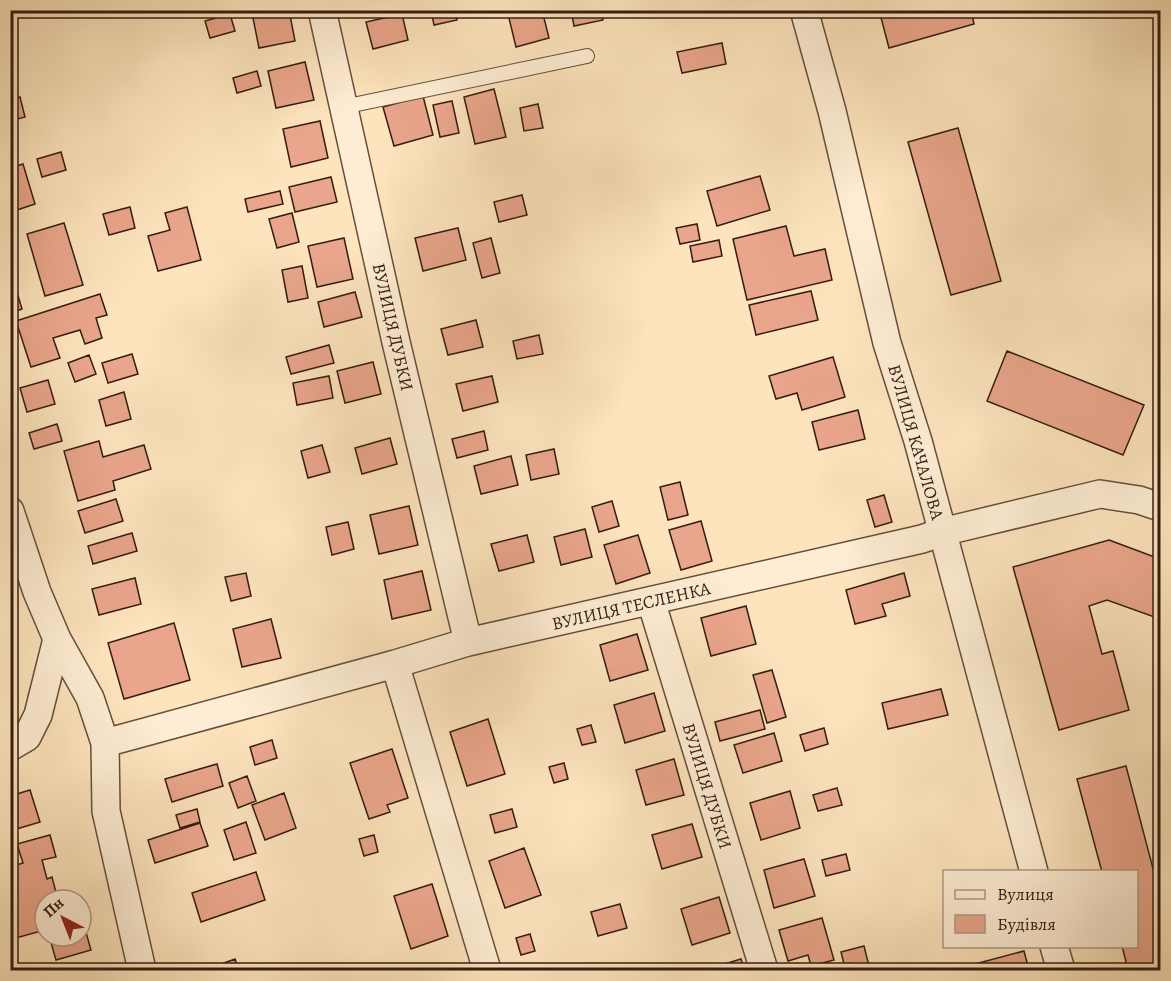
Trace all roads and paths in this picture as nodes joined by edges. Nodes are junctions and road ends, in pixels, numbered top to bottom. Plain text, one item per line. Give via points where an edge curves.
1 (322, 10) edge
2 (804, 10) edge
3 (587, 56) dead end
4 (343, 108) junction
5 (1161, 507) edge
6 (10, 511) edge
7 (942, 532) junction
8 (651, 602) junction
9 (57, 639) junction
10 (468, 642) junction
11 (395, 664) junction
12 (105, 742) junction
13 (10, 747) edge
14 (1033, 870) edge
15 (1054, 948) edge
16 (142, 970) edge
17 (487, 970) edge
18 (764, 970) edge
19 (1060, 970) edge

1 - 4 street, ВУЛИЦЯ ДУБКИ
2 - 7 street, ВУЛИЦЯ КАЧАЛОВА via 887,343
3 - 4 lane
4 - 10 street, ВУЛИЦЯ ДУБКИ
5 - 7 street, ВУЛИЦЯ ТЕСЛЕНКА via 1100,494
6 - 9 street
7 - 8 street, ВУЛИЦЯ ТЕСЛЕНКА
7 - 14 street, ВУЛИЦЯ КАЧАЛОВА
8 - 10 street, ВУЛИЦЯ ТЕСЛЕНКА
8 - 18 street, ВУЛИЦЯ ДУБКИ
9 - 12 street via 90,698
9 - 13 street via 38,715 27,737
10 - 11 street, ВУЛИЦЯ ТЕСЛЕНКА
11 - 12 street, ВУЛИЦЯ ТЕСЛЕНКА
11 - 17 street
12 - 16 street via 106,811
15 - 19 street

